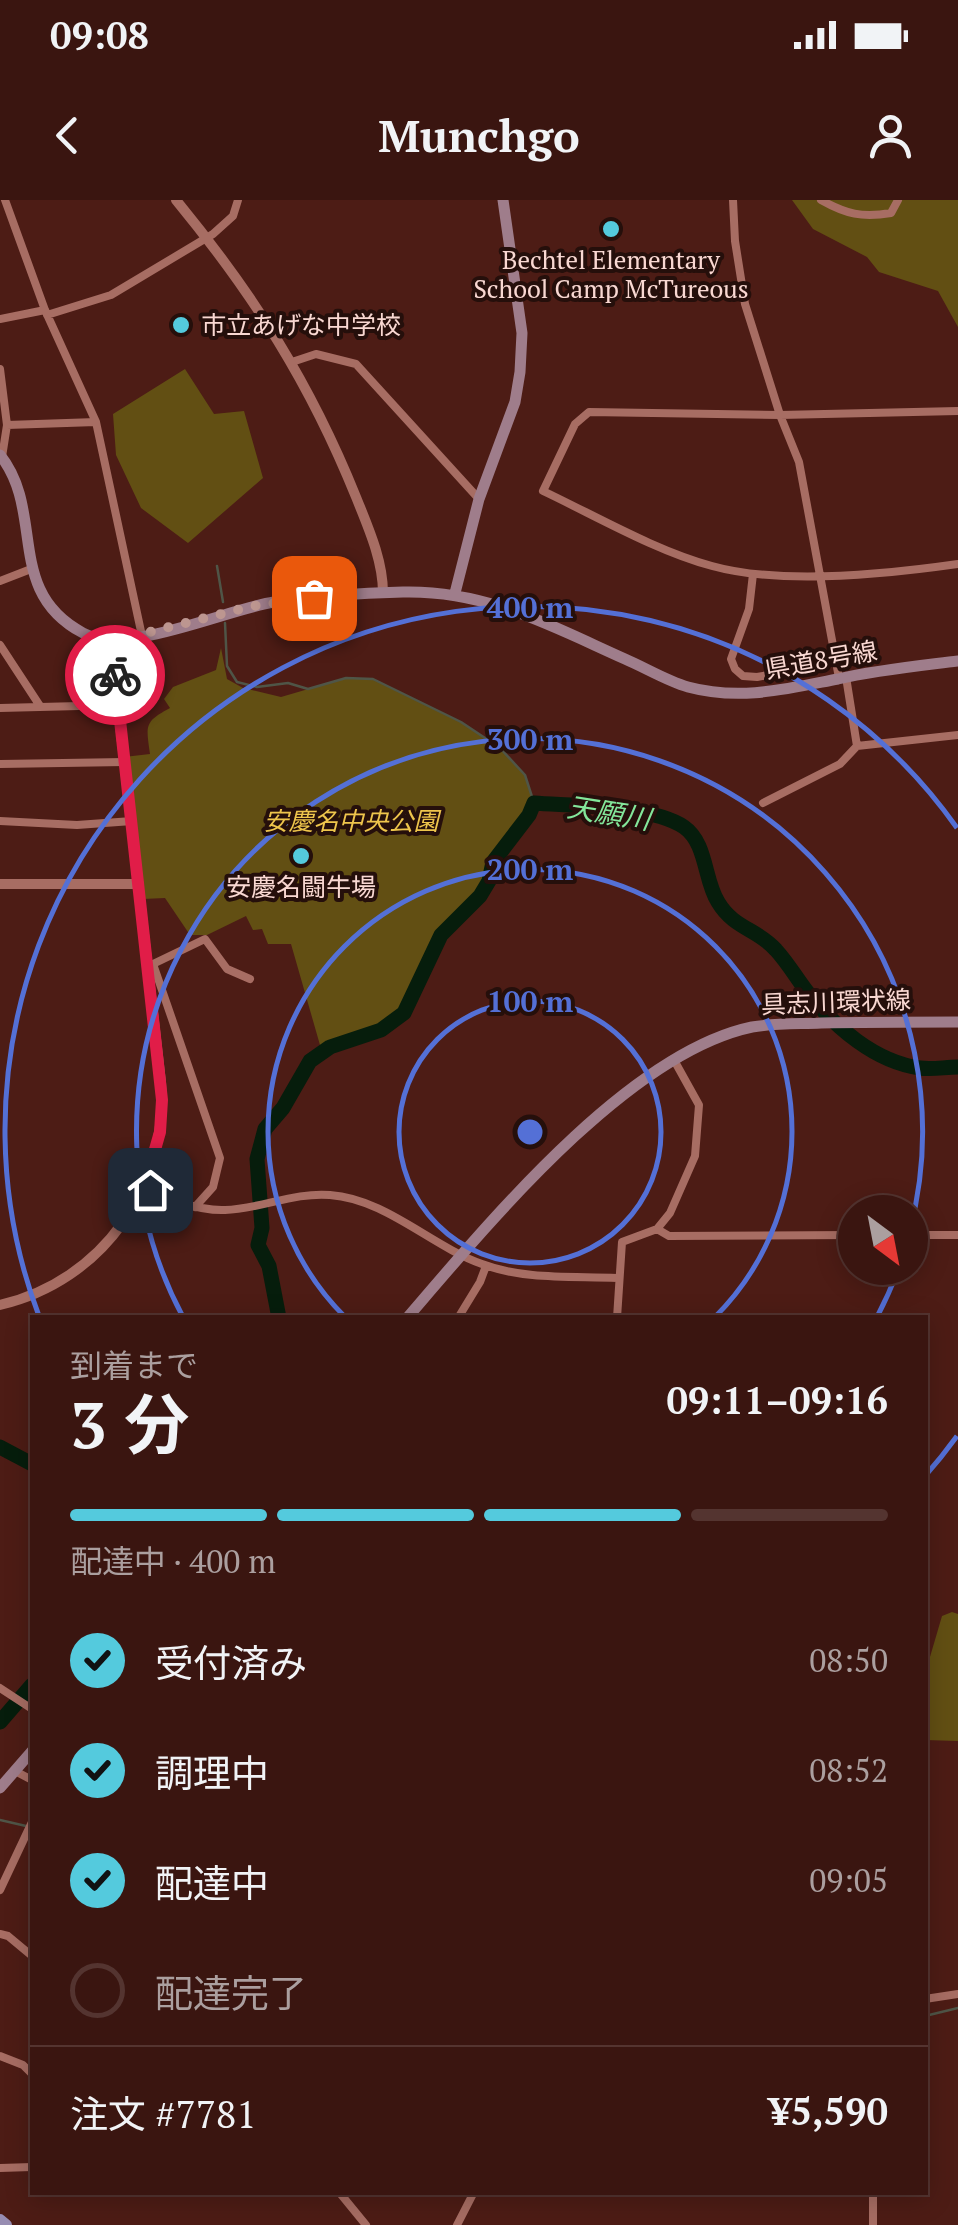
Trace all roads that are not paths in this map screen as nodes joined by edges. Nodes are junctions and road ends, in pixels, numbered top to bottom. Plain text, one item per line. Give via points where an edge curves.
1 (4, 200) edge
2 (176, 200) edge
3 (238, 200) edge
4 (504, 200) edge
5 (733, 200) edge
6 (821, 200) edge
7 (898, 200) edge
8 (207, 238) junction
9 (46, 312) junction
10 (0, 320) edge
11 (292, 362) junction
12 (0, 370) edge
13 (958, 411) edge
14 (780, 415) junction
15 (96, 422) junction
16 (6, 424) junction
17 (1, 456) edge
18 (479, 499) junction
19 (958, 564) edge
20 (32, 569) junction
21 (753, 574) junction
22 (820, 575) junction
23 (0, 581) edge
24 (383, 593) junction
25 (455, 593) junction
26 (142, 636) junction
27 (114, 641) junction
28 (1, 649) edge
29 (958, 661) edge
30 (800, 669) dead end
31 (842, 678) junction
32 (119, 704) junction
33 (40, 706) junction
34 (0, 708) edge
35 (958, 735) edge
36 (856, 746) junction
37 (124, 762) junction
38 (0, 764) edge
39 (763, 803) dead end
40 (0, 821) edge
41 (132, 822) junction
42 (0, 884) edge
43 (139, 884) junction
44 (150, 964) junction
45 (250, 978) dead end
46 (958, 1022) edge
47 (674, 1060) junction
48 (144, 1188) junction
49 (195, 1207) junction
50 (657, 1229) junction
51 (838, 1235) edge
52 (928, 1235) edge
53 (958, 1235) edge
54 (461, 1255) junction
55 (486, 1266) junction
56 (617, 1278) junction
57 (0, 1304) edge
58 (410, 1315) edge
59 (460, 1315) edge
60 (617, 1315) edge
61 (0, 1688) edge
62 (30, 1708) edge
63 (30, 1752) edge
64 (15, 1771) junction
65 (30, 1779) edge
66 (0, 1788) edge
67 (30, 1826) edge
68 (0, 1890) edge
69 (0, 1934) edge
70 (30, 1954) edge
71 (958, 1994) edge
72 (928, 1999) edge
73 (0, 2056) edge
74 (30, 2072) edge
75 (30, 2167) edge
76 (0, 2168) edge
77 (340, 2195) edge
78 (472, 2195) edge
79 (873, 2195) edge
80 (0, 2220) edge
81 (6, 2225) edge
82 (366, 2225) edge
83 (456, 2225) edge
84 (872, 2225) edge

1 - 9 street
2 - 8 street
3 - 8 street via 225,226
4 - 18 main road via 522,332 520,372
5 - 14 street via 745,304
6 - 7 street via 866,218 891,212
8 - 9 street via 111,295
8 - 11 street
9 - 10 street
9 - 15 street
11 - 18 street via 316,354 356,364
11 - 24 street via 366,522
12 - 16 street
13 - 14 street
14 - 21 street via 589,412 575,424 543,491 708,566
14 - 22 street via 799,462
15 - 16 street
15 - 26 street
16 - 17 street
17 - 20 main road via 19,492
18 - 25 main road
19 - 22 street
20 - 23 street
20 - 27 main road via 43,598 62,620
21 - 22 street
21 - 30 street via 731,660 735,670 757,677
22 - 31 street
24 - 25 main road, 県道8号線
24 - 26 main road, 県道8号線 via 273,602
25 - 31 main road, 県道8号線 via 520,612 686,686 761,694
26 - 27 main road, 県道8号線
27 - 32 street
28 - 33 street
29 - 31 main road, 県道8号線
31 - 36 street
32 - 33 street
32 - 37 street
33 - 34 street
35 - 36 street
36 - 39 street via 840,764
37 - 38 street
37 - 41 street
40 - 41 street
41 - 43 street
42 - 43 street
43 - 44 street
44 - 45 street via 205,939 226,968
44 - 48 street via 162,1100
44 - 49 street via 220,1158 214,1186
46 - 47 main road, 具志川環状線 via 794,1024 732,1033
47 - 50 street via 700,1105 695,1156
47 - 54 main road, 具志川環状線 via 580,1133
48 - 49 street
48 - 57 street via 120,1227 82,1267
49 - 54 street via 237,1209 333,1195 372,1206
50 - 51 street via 669,1236
50 - 56 street via 622,1242
52 - 53 street
54 - 55 street
54 - 58 main road, 具志川環状線
55 - 56 street via 514,1275
55 - 59 street
56 - 60 street
61 - 62 street
63 - 64 main road
64 - 65 street
64 - 66 main road
67 - 68 street
69 - 70 street
71 - 72 street
73 - 74 street
75 - 76 street
77 - 82 street
78 - 83 street
79 - 84 street
80 - 81 main road

